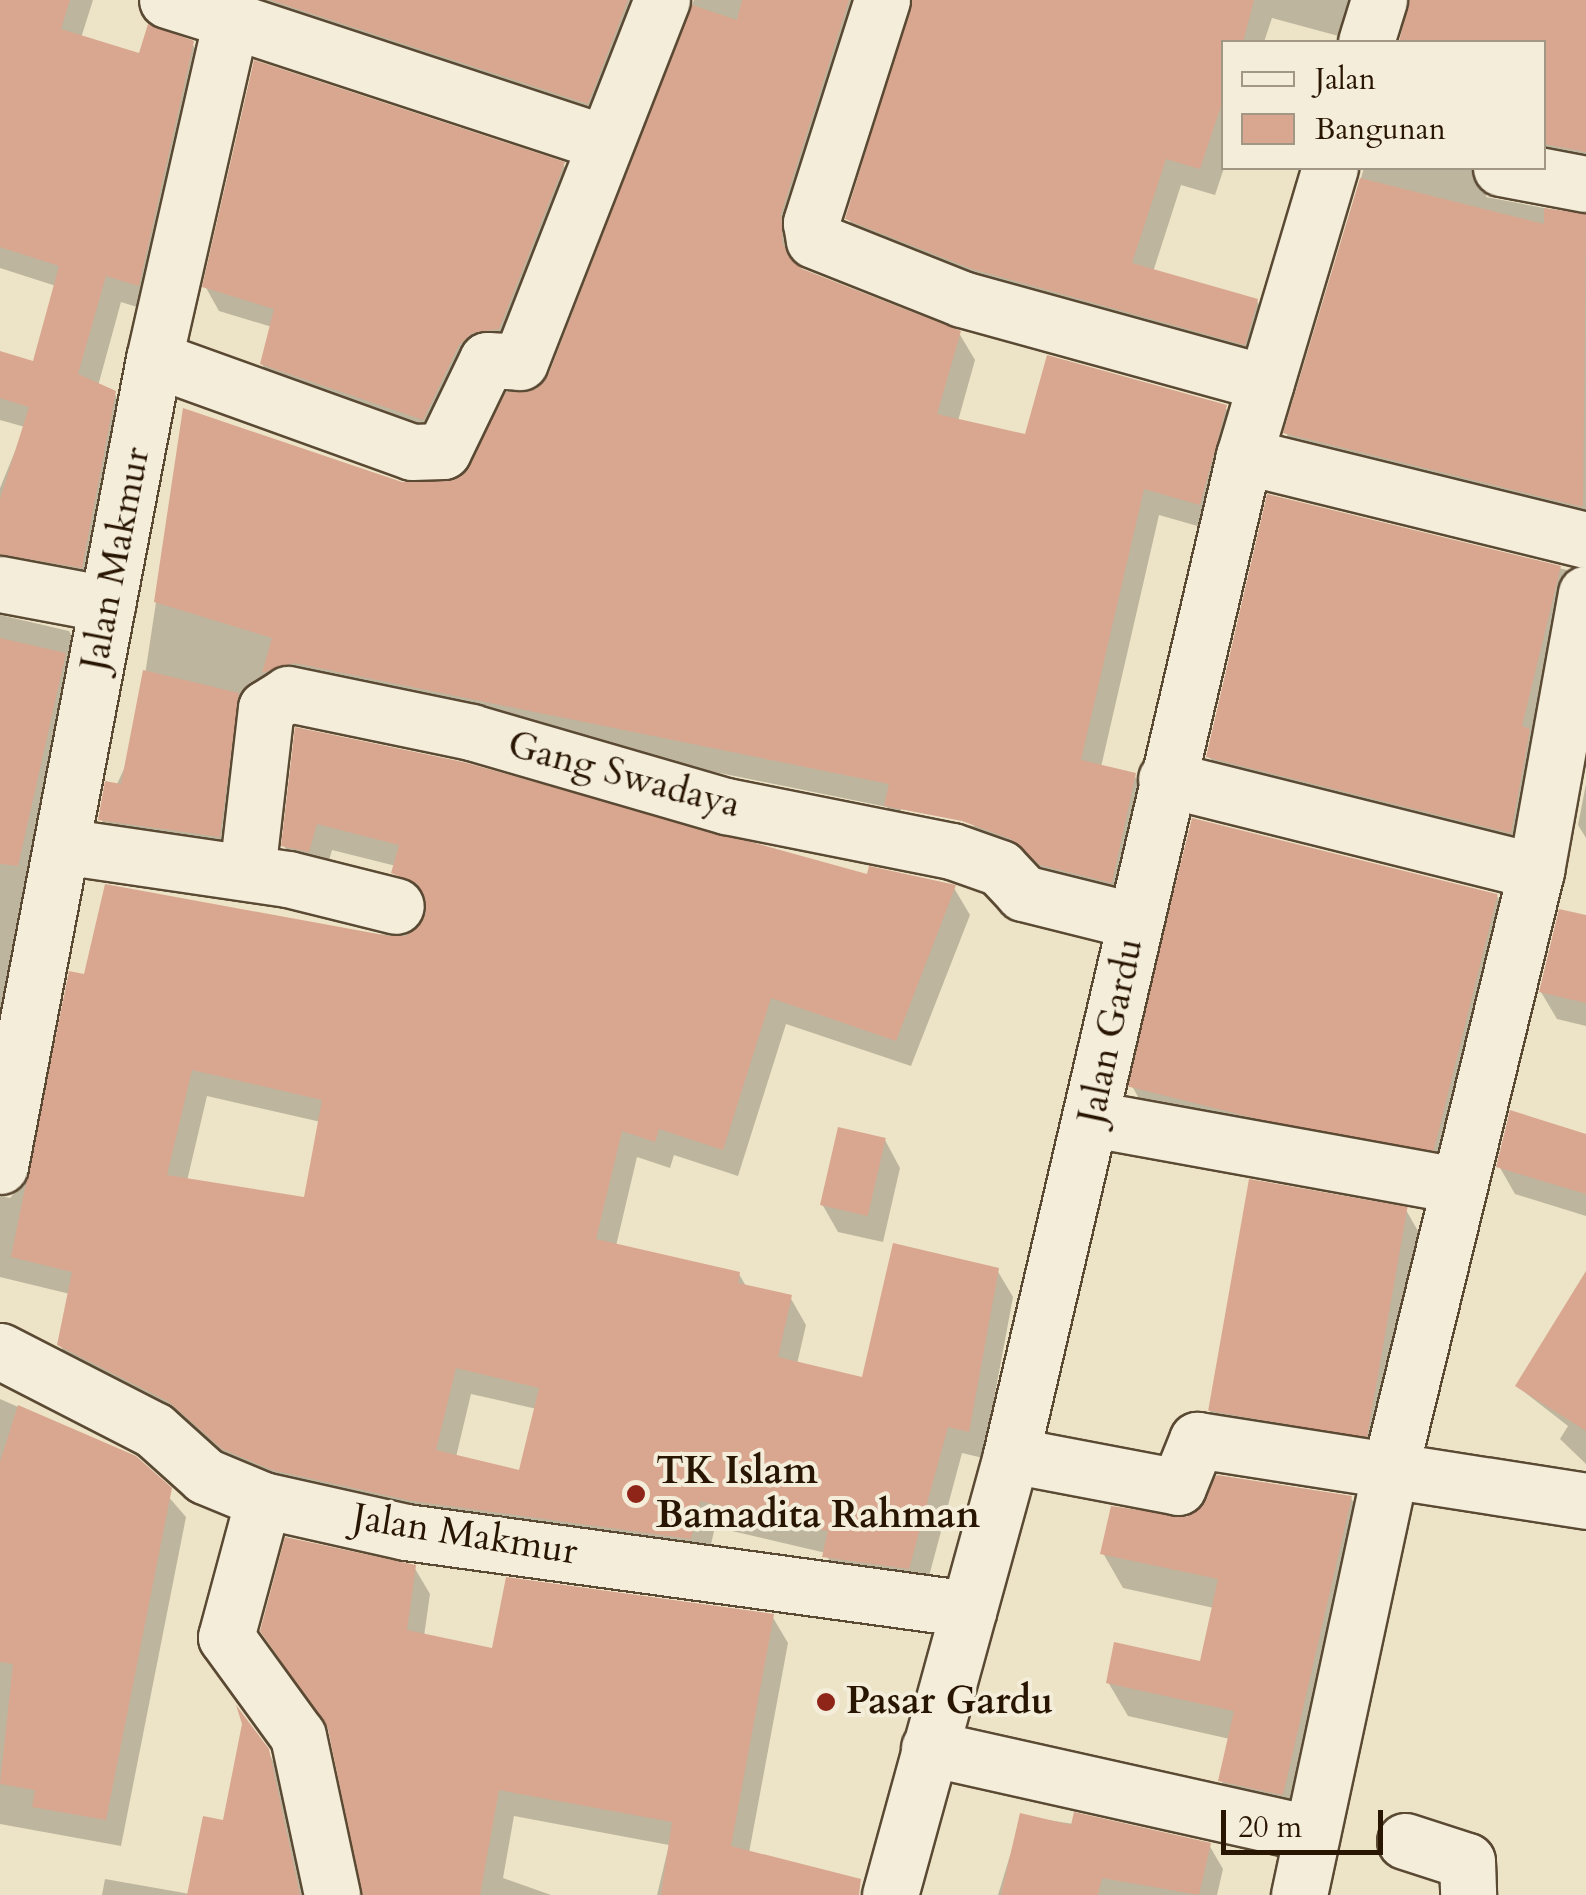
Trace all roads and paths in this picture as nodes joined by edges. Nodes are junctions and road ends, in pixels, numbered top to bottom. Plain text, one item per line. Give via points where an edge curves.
1 (168, 0) edge
2 (882, 0) edge
3 (1379, 0) edge
4 (657, 1) edge
5 (243, 15) edge
6 (1367, 40) edge
7 (603, 142) junction
8 (1329, 170) edge
9 (1512, 170) edge
10 (1586, 184) edge
11 (154, 359) junction
12 (1266, 384) junction
13 (1244, 456) junction
14 (1586, 540) edge
15 (0, 584) edge
16 (1586, 593) edge
17 (107, 604) junction
18 (1166, 779) junction
19 (62, 846) junction
20 (1536, 871) junction
21 (247, 872) junction
22 (396, 906) dead end
23 (1135, 922) junction
24 (1093, 1119) junction
25 (0, 1166) edge
26 (1456, 1185) junction
27 (0, 1351) edge
28 (1011, 1455) junction
29 (1389, 1474) junction
30 (263, 1500) junction
31 (1586, 1502) edge
32 (969, 1609) junction
33 (929, 1748) junction
34 (1309, 1833) junction
35 (1405, 1840) dead end
36 (332, 1895) edge
37 (890, 1895) edge
38 (1299, 1895) edge
39 (1468, 1895) edge

1 - 5 street
2 - 12 street via 811,222 814,240 962,298
3 - 6 street
4 - 7 street
5 - 7 street
5 - 11 street, Jalan Makmur
7 - 11 street via 520,362 487,360 443,451 412,452
8 - 12 street, Jalan Gardu
9 - 10 street
11 - 17 street, Jalan Makmur
12 - 13 street, Jalan Gardu
13 - 14 street
13 - 18 street, Jalan Gardu
15 - 17 street
16 - 20 street
17 - 19 street, Jalan Makmur
18 - 20 street
18 - 23 street, Jalan Gardu
19 - 21 street
19 - 25 street, Jalan Makmur
20 - 26 street
21 - 22 street
21 - 23 street, Gang Swadaya via 266,708 288,694 471,732 726,806 952,851 1000,868 1023,894
23 - 24 street, Jalan Gardu
24 - 26 street
24 - 28 street, Jalan Gardu
26 - 29 street
27 - 30 street, Jalan Makmur via 154,1430 206,1476
28 - 29 street via 1178,1488 1198,1440
28 - 32 street, Jalan Gardu
29 - 31 street
29 - 34 street
30 - 32 street, Jalan Makmur via 406,1532
30 - 36 street via 226,1637 298,1736
32 - 33 street, Jalan Gardu
33 - 34 street
33 - 37 street, Jalan Gardu
34 - 38 street
35 - 39 street via 1468,1860

